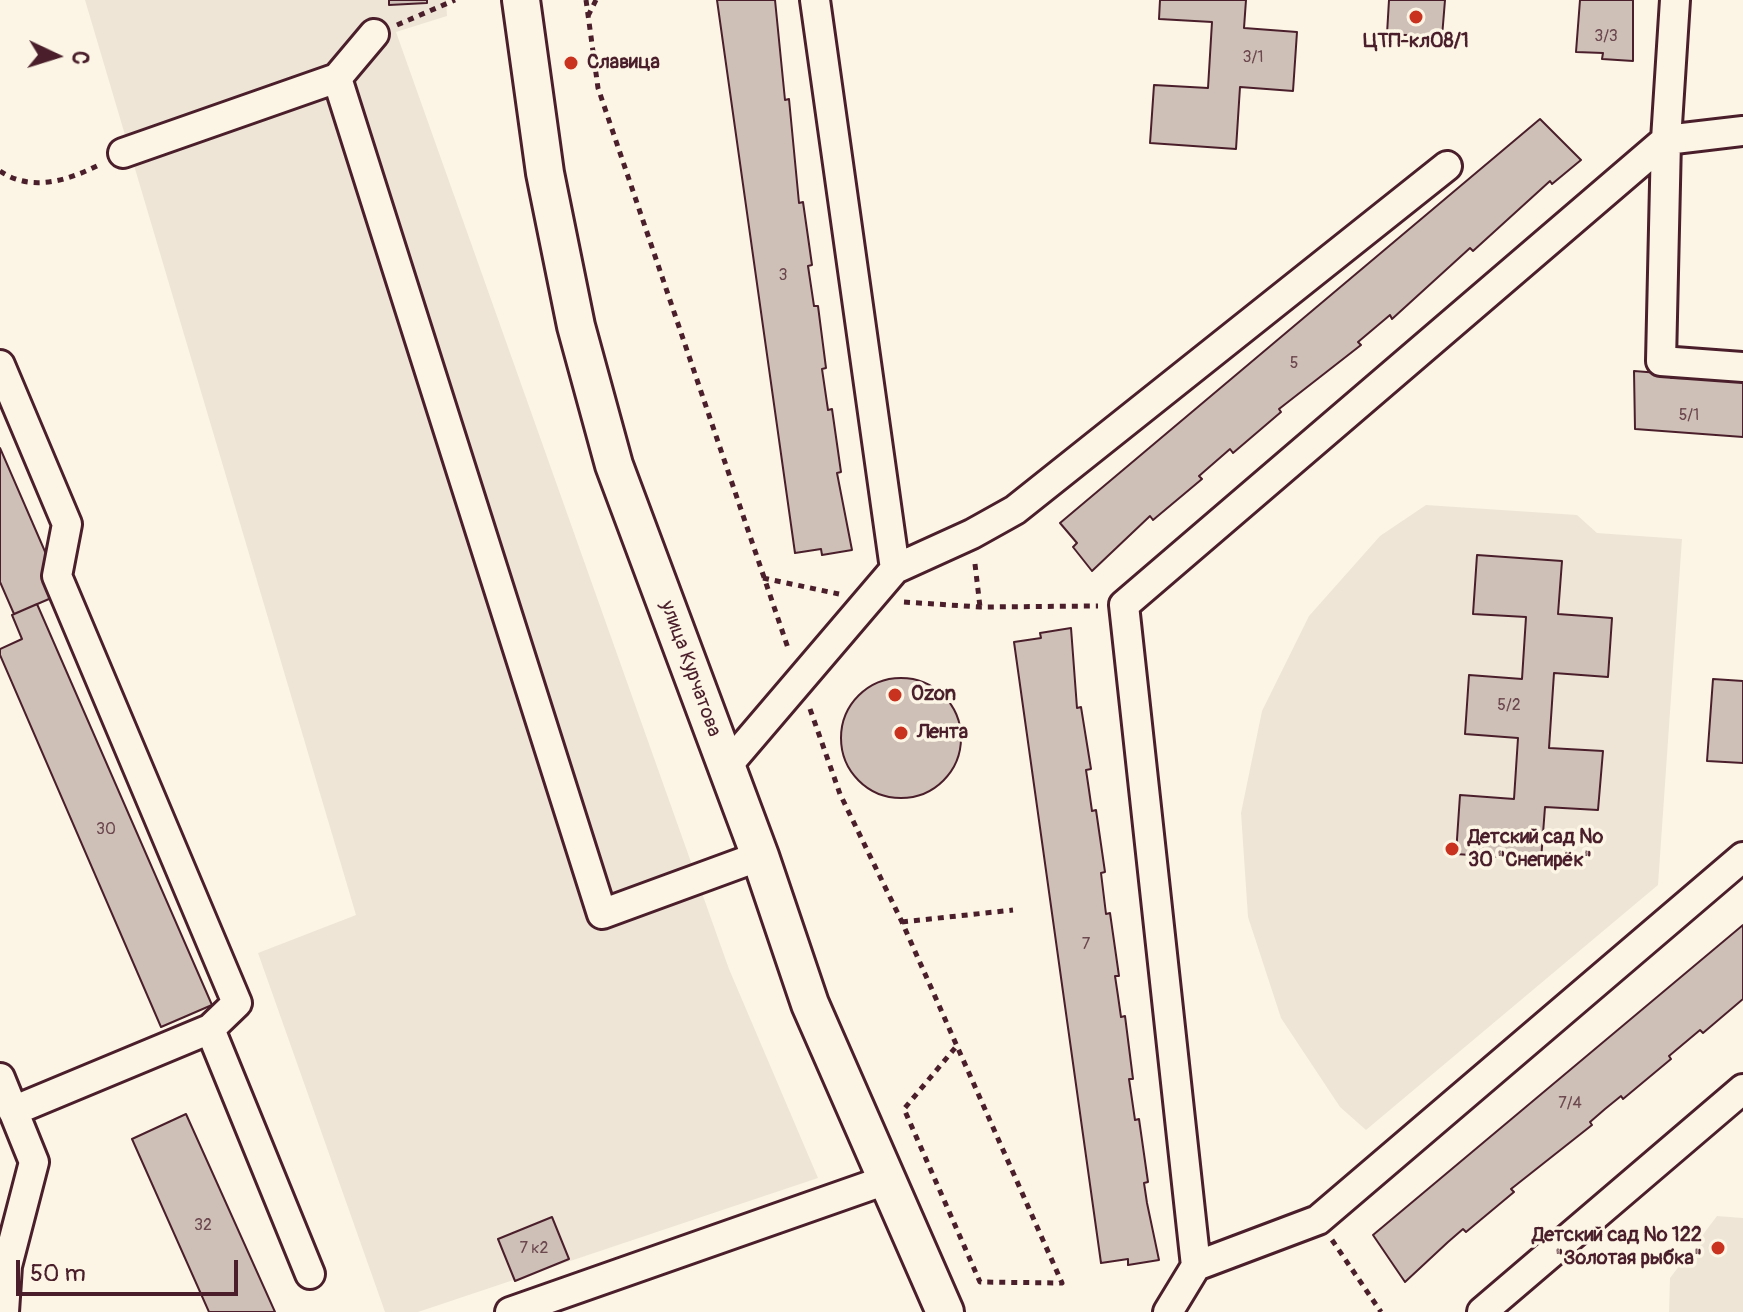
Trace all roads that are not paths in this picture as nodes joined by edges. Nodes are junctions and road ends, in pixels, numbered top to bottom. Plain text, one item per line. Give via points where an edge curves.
1 (521, 0) edge
2 (815, 0) edge
3 (1675, 0) edge
4 (374, 34) dead end
5 (337, 78) junction
6 (1743, 131) edge
7 (1666, 140) junction
8 (123, 153) road end
9 (1447, 166) dead end
10 (0, 365) edge
11 (1743, 367) edge
12 (895, 569) junction
13 (726, 767) junction
14 (760, 856) junction
15 (1743, 857) edge
16 (210, 1029) junction
17 (0, 1078) edge
18 (1743, 1089) edge
19 (13, 1111) junction
20 (886, 1180) junction
21 (1196, 1266) junction
22 (310, 1274) dead end
23 (4, 1312) edge
24 (510, 1312) edge
25 (945, 1312) edge
26 (1168, 1312) edge
27 (1482, 1312) edge

1 - 13 main road, улица Курчатова via 545,173 576,326 614,465
2 - 12 street
3 - 7 street
4 - 5 street
5 - 8 street
5 - 14 street via 602,914
6 - 7 street
7 - 11 street via 1661,361
7 - 21 street via 1124,605
9 - 12 street via 1015,510
10 - 16 street via 67,524 57,576 237,1003
12 - 13 street
13 - 14 main road, улица Курчатова
14 - 20 main road, улица Курчатова via 810,1004
15 - 21 street via 1318,1220
16 - 19 street
16 - 22 street
17 - 19 street
18 - 27 street
19 - 23 street via 34,1162 7,1266
20 - 24 street
20 - 25 main road, улица Курчатова
21 - 26 street

